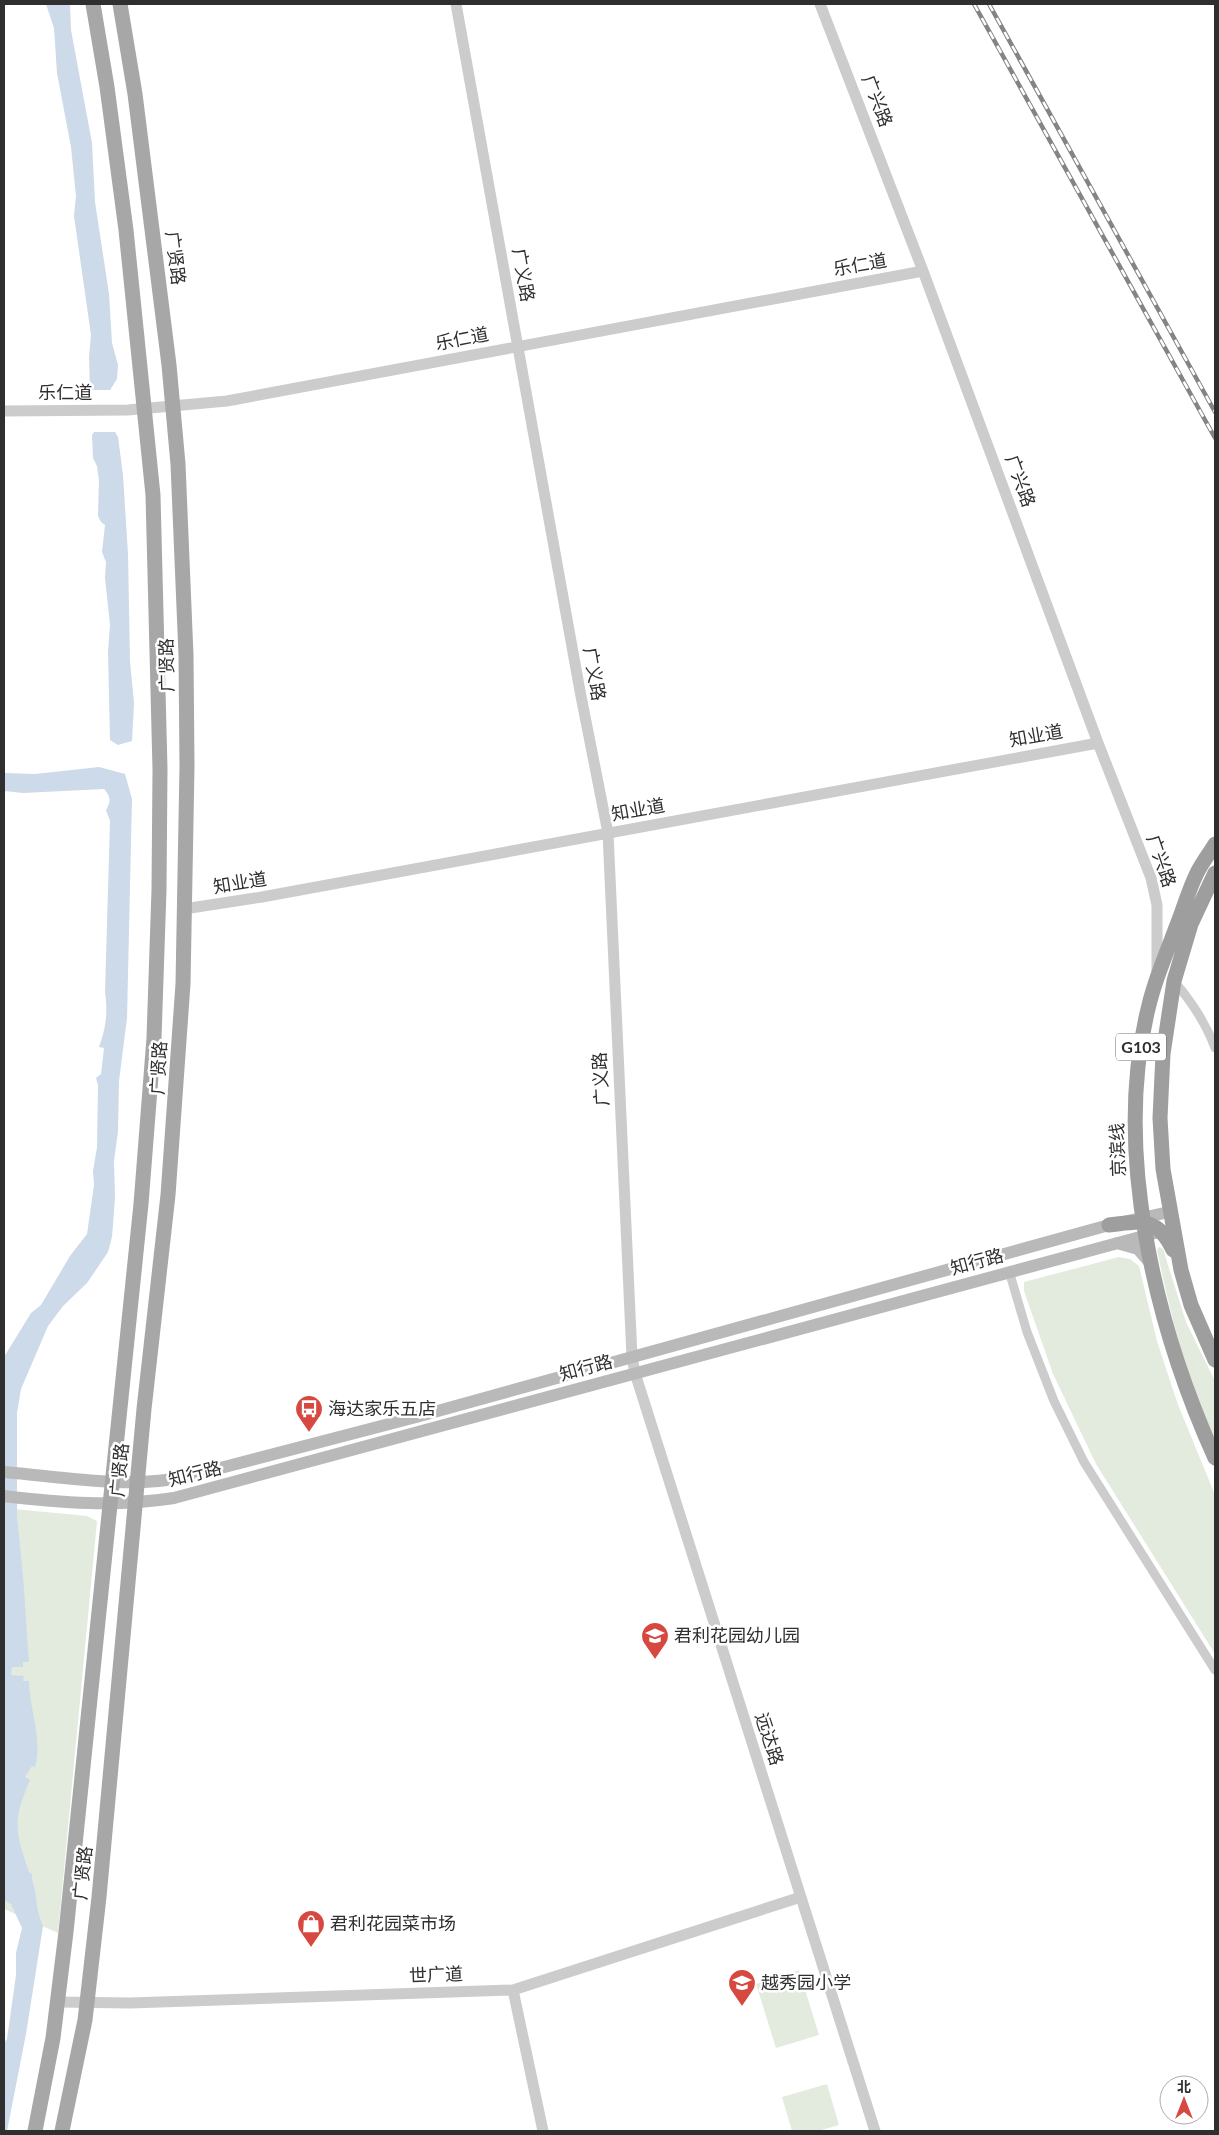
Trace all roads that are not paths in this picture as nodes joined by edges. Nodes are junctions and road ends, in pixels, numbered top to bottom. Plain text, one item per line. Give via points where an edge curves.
1 (94, 4) edge
2 (120, 4) edge
3 (456, 4) edge
4 (820, 4) edge
5 (923, 271) junction
6 (518, 346) junction
7 (173, 407) junction
8 (145, 409) junction
9 (4, 411) edge
10 (1098, 743) junction
11 (608, 833) junction
12 (1215, 844) edge
13 (1215, 873) edge
14 (184, 910) junction
15 (1158, 975) junction
16 (1174, 981) junction
17 (1215, 1048) edge
18 (1169, 1212) junction
19 (1109, 1225) joint
20 (1143, 1225) junction
21 (1167, 1230) junction
22 (1112, 1243) junction
23 (1151, 1264) junction
24 (1009, 1272) junction
25 (632, 1357) junction
26 (1215, 1360) edge
27 (635, 1373) junction
28 (1214, 1454) edge
29 (4, 1472) edge
30 (112, 1483) junction
31 (138, 1483) junction
32 (4, 1496) edge
33 (110, 1504) junction
34 (137, 1504) junction
35 (1215, 1670) edge
36 (801, 1897) junction
37 (513, 1990) junction
38 (58, 2002) junction
39 (87, 2002) junction
40 (35, 2131) edge
41 (62, 2131) edge
42 (543, 2131) edge
43 (875, 2131) edge

1 - 8 main road, 广贤路 via 126,230
2 - 7 main road, 广贤路 via 135,94
3 - 6 street, 广义路
4 - 5 street, 广兴路
5 - 6 street, 乐仁道
5 - 10 street, 广兴路
6 - 7 street, 乐仁道 via 227,401
6 - 11 street, 广义路
7 - 8 street, 乐仁道
7 - 14 main road, 广贤路 via 186,655
8 - 9 street, 乐仁道
8 - 30 main road, 广贤路 via 153,495 157,623 160,769 158,949 142,1195
10 - 11 street, 知业道
10 - 15 street, 广兴路 via 1151,878 1157,905
11 - 14 street, 知业道
11 - 25 street, 广义路
12 - 15 highway, 京滨线 / G103 via 1197,873
13 - 16 highway, G103 via 1191,924
14 - 31 main road, 广贤路 via 176,1099
15 - 16 highway
15 - 20 highway, 京滨线 / G103 via 1144,1025 1138,1076 1135,1142
16 - 17 street via 1190,1001
16 - 18 highway, G103 via 1160,1100 1161,1154
18 - 20 main road, 知行路
18 - 21 highway, G103
19 - 20 highway
19 - 25 main road, 知行路
20 - 21 highway via 1153,1224
20 - 22 main road, 知行路
20 - 23 highway, 京滨线 / G103
21 - 26 highway via 1192,1305
22 - 23 main road via 1128,1244 1138,1249
22 - 24 main road, 知行路
23 - 28 highway, 京滨线 / G103 via 1182,1374
24 - 27 main road, 知行路
24 - 35 street via 1054,1401 1084,1462
25 - 27 street, 远达路
25 - 31 main road, 知行路 via 186,1477
27 - 34 main road, 知行路 via 183,1496
27 - 36 street, 远达路
29 - 30 main road, 知行路
30 - 31 main road, 知行路
30 - 33 main road, 广贤路
31 - 34 main road, 广贤路
32 - 33 main road, 知行路
33 - 34 main road, 知行路
33 - 38 main road, 广贤路
34 - 39 main road, 广贤路
36 - 37 street, 世广道
36 - 43 street, 远达路
37 - 39 street, 世广道
37 - 42 street
38 - 39 street, 世广道
38 - 40 main road, 广贤路
39 - 41 main road, 广贤路

